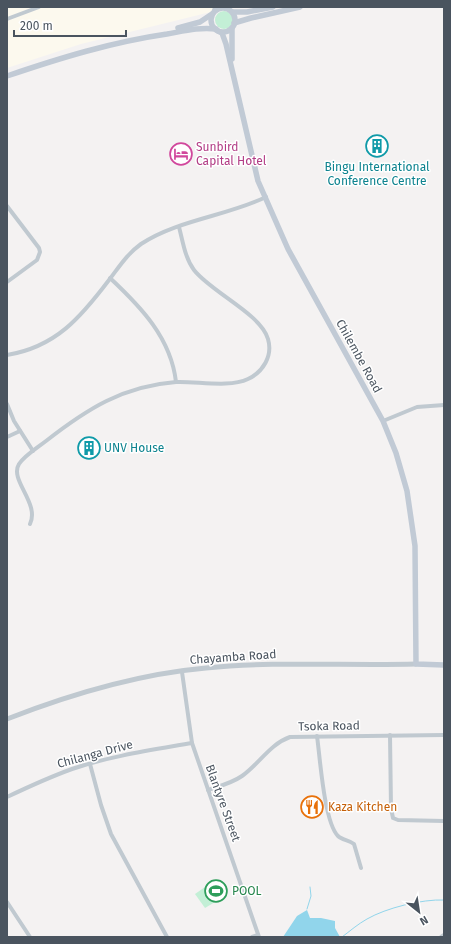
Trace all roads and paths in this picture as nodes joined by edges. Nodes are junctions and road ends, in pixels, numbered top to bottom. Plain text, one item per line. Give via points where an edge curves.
1 (39, 7) edge
2 (215, 7) edge
3 (273, 7) edge
4 (300, 7) edge
5 (229, 9) edge
6 (213, 14) junction
7 (7, 19) edge
8 (233, 26) junction
9 (217, 30) junction
10 (155, 35) junction
11 (233, 70) junction
12 (7, 76) edge
13 (266, 197) junction
14 (7, 206) edge
15 (179, 227) junction
16 (110, 278) junction
17 (7, 282) edge
18 (7, 355) edge
19 (176, 382) junction
20 (7, 404) edge
21 (444, 405) edge
22 (383, 421) junction
23 (20, 431) junction
24 (7, 437) edge
25 (33, 451) junction
26 (30, 524) dead end
27 (416, 664) junction
28 (444, 665) edge
29 (182, 672) junction
30 (7, 719) edge
31 (390, 735) junction
32 (444, 735) edge
33 (317, 736) junction
34 (192, 743) junction
35 (90, 764) junction
36 (208, 790) junction
37 (7, 797) edge
38 (444, 821) edge
39 (361, 868) dead end
40 (7, 902) edge
41 (444, 935) edge
42 (259, 936) edge
43 (30, 937) edge
44 (166, 937) edge
45 (252, 937) edge
46 (441, 937) edge

1 - 7 street
2 - 6 street
3 - 5 main road via 247,12
4 - 8 main road via 251,18
5 - 6 main road via 219,9
5 - 8 main road
6 - 9 main road via 211,22
6 - 10 main road via 200,22
8 - 9 main road via 227,31
8 - 11 main road
9 - 10 main road via 199,28
9 - 11 main road via 224,38
10 - 12 main road via 81,51
11 - 13 main road, Chilembe Road via 253,162
13 - 15 street
13 - 22 main road, Chilembe Road via 288,249
14 - 17 street via 40,252 37,260
15 - 16 street via 136,248
15 - 19 street via 187,257 195,271 259,324 270,346 263,367 248,379 235,382
16 - 18 street via 66,330 43,344
16 - 19 street via 146,313 158,330 171,357
19 - 25 street via 143,387 99,404
20 - 23 street
21 - 22 street via 417,407
22 - 27 main road, Chilembe Road via 402,473 413,528 416,566
23 - 24 street
23 - 25 street
25 - 26 street via 19,464 17,471 33,512
27 - 28 main road, Chayamba Road
27 - 29 street, Chayamba Road via 234,666
29 - 30 street, Chayamba Road via 92,690 44,704
29 - 34 street, Blantyre Street
31 - 32 street, Tsoka Road
31 - 33 street, Tsoka Road
31 - 38 street via 393,818
33 - 36 street, Tsoka Road via 285,739 242,776
33 - 39 street via 332,826 339,837 354,844
34 - 35 street, Chilanga Drive
34 - 36 street, Blantyre Street
35 - 37 street, Chilanga Drive via 53,776
35 - 44 street via 111,834
36 - 42 street, Blantyre Street
40 - 43 street
41 - 46 street
42 - 45 street

